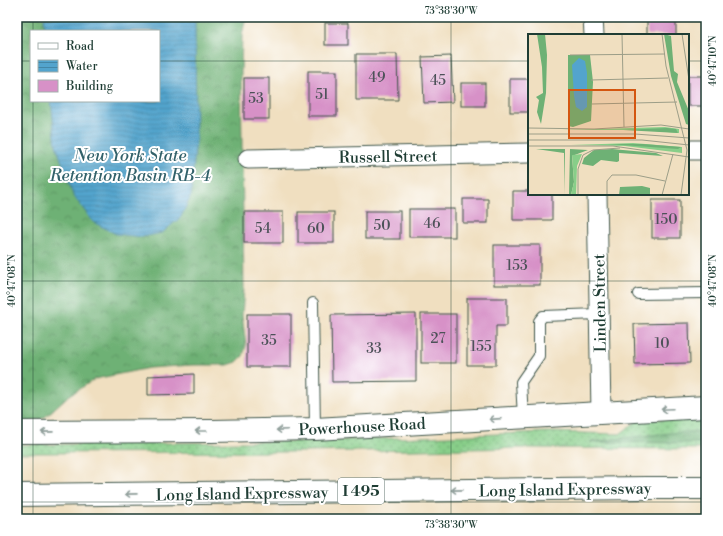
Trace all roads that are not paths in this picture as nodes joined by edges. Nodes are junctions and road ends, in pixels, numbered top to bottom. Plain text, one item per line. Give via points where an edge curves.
1 (593, 17) edge
2 (594, 34) edge
3 (689, 150) edge
4 (706, 150) edge
5 (528, 153) edge
6 (248, 159) dead end
7 (597, 195) edge
8 (706, 293) edge
9 (638, 294) dead end
10 (313, 303) dead end
11 (599, 314) junction
12 (706, 407) edge
13 (601, 412) junction
14 (523, 417) junction
15 (315, 429) junction
16 (17, 432) edge
17 (706, 488) edge
18 (17, 496) edge

1 - 2 street
3 - 4 street
5 - 6 street, Russell Street
7 - 11 street, Linden Street
8 - 9 lane
10 - 15 lane
11 - 13 street, Linden Street
11 - 14 lane via 543,316 539,321 539,356 521,382
12 -> 13 main road, Powerhouse Road
13 - 14 main road, Powerhouse Road
14 -> 15 main road, Powerhouse Road
15 -> 16 main road, Powerhouse Road
17 -> 18 main road, Long Island Expressway / I 495

